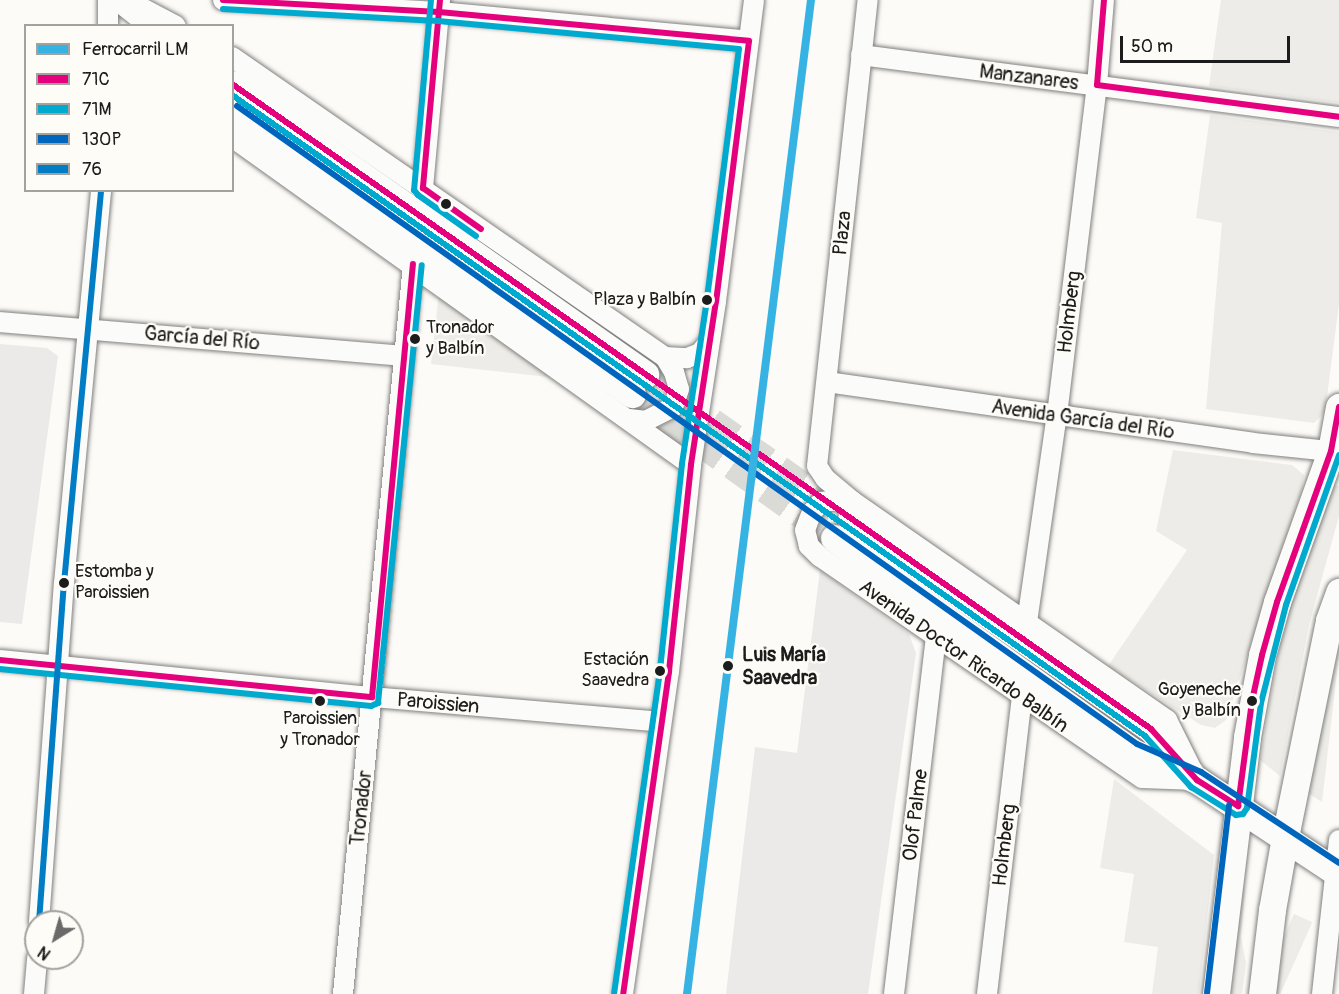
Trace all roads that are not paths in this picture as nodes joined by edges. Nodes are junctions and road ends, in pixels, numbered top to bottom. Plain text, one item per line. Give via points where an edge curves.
1 (108, 0) edge
2 (116, 0) edge
3 (122, 0) edge
4 (128, 0) edge
5 (223, 0) edge
6 (754, 0) edge
7 (868, 0) edge
8 (1104, 0) edge
9 (440, 6) edge
10 (108, 24) edge
11 (129, 24) edge
12 (137, 24) edge
13 (152, 24) edge
14 (172, 24) edge
15 (749, 41) junction
16 (861, 55) junction
17 (234, 58) edge
18 (234, 85) edge
19 (1097, 86) junction
20 (234, 114) edge
21 (1339, 117) edge
22 (234, 138) edge
23 (423, 188) junction
24 (101, 192) edge
25 (413, 264) junction
26 (0, 322) edge
27 (89, 328) junction
28 (709, 342) junction
29 (404, 356) junction
30 (827, 382) junction
31 (643, 386) junction
32 (1339, 407) edge
33 (1057, 415) junction
34 (1335, 452) edge
35 (691, 465) junction
36 (846, 519) junction
37 (1339, 592) edge
38 (1027, 622) junction
39 (936, 636) junction
40 (0, 660) edge
41 (59, 664) junction
42 (1022, 696) junction
43 (372, 697) junction
44 (662, 722) junction
45 (1197, 780) junction
46 (1239, 807) junction
47 (1285, 837) junction
48 (1339, 840) edge
49 (1338, 873) edge
50 (40, 910) edge
51 (36, 970) edge
52 (34, 994) edge
53 (343, 994) edge
54 (623, 994) edge
55 (894, 994) edge
56 (987, 994) edge
57 (1216, 994) edge
58 (1262, 994) edge
59 (1322, 994) edge

1 - 10 street
2 - 11 street
2 - 12 main road
3 - 13 main road
4 - 14 street
5 - 9 street
6 - 15 street
7 - 16 street, Plaza
8 - 19 street, Holmberg
9 - 15 street
9 - 23 street
15 - 28 street
16 - 19 street, Manzanares
16 - 30 street, Plaza
17 - 23 street
18 - 31 main road
19 - 21 street, Manzanares
19 - 33 street, Holmberg
20 - 31 main road
22 - 25 street
23 - 31 street
24 - 27 street
25 - 29 street, Tronador
25 - 31 street
26 - 27 street, García del Río
27 - 29 street, García del Río
27 - 41 street
28 - 31 street via 700,353
28 - 35 street
29 - 43 street, Tronador
30 - 33 street, Avenida García del Río
30 - 36 street, Plaza via 817,466
31 - 35 street
32 - 34 main road
33 - 34 street, Avenida García del Río
33 - 38 street, Holmberg
34 - 46 main road via 1277,602 1262,655 1252,701
35 - 44 street
36 - 38 street
36 - 39 street, Avenida Doctor Ricardo Balbín via 821,502 812,512 805,531 809,546
36 - 45 main road via 1133,752
37 - 47 main road via 1329,620
38 - 45 street via 1167,720
39 - 42 street, Avenida Doctor Ricardo Balbín
39 - 55 street, Olof Palme
40 - 41 street, Paroissien
41 - 43 street, Paroissien
41 - 50 street
42 - 45 street, Avenida Doctor Ricardo Balbín via 1142,778
42 - 56 street, Holmberg
43 - 44 street, Paroissien
43 - 53 street, Tronador
44 - 54 street
45 - 46 main road
46 - 47 main road
46 - 57 main road
47 - 49 main road
47 - 58 main road
48 - 49 street
49 - 59 street
51 - 52 street

